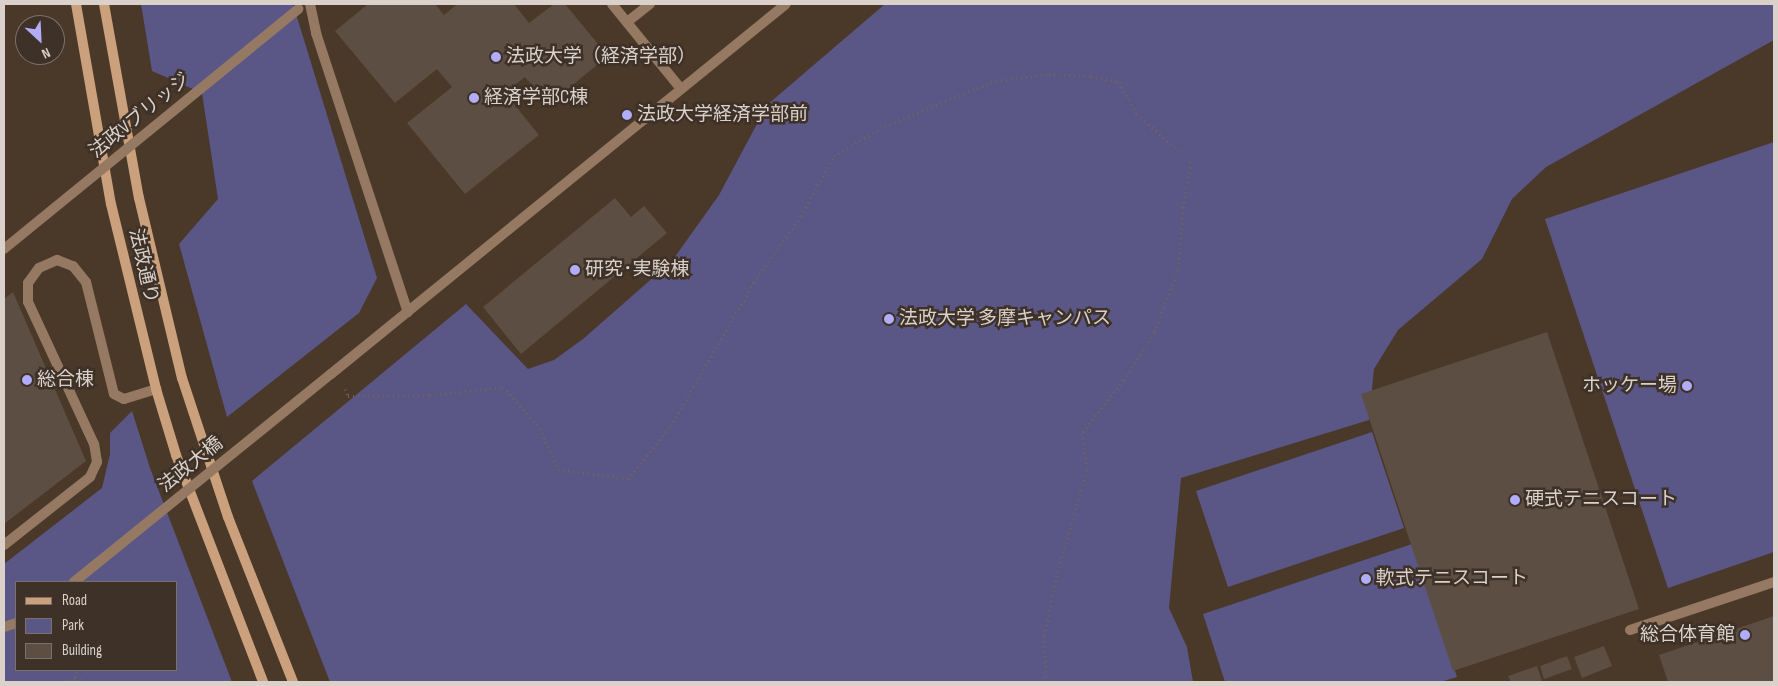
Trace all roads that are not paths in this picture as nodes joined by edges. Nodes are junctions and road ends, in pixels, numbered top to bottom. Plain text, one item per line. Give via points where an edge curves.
1 (76, 4) edge
2 (104, 4) edge
3 (310, 4) edge
4 (612, 4) edge
5 (650, 4) edge
6 (786, 4) edge
7 (298, 9) dead end
8 (627, 22) junction
9 (681, 89) junction
10 (4, 249) edge
11 (408, 312) junction
12 (156, 389) junction
13 (4, 545) edge
14 (75, 581) edge
15 (1774, 582) edge
16 (1630, 630) dead end
17 (263, 682) edge
18 (293, 682) edge

1 - 12 street, 法政通り via 111,204
2 - 18 street, 法政通り via 157,283 182,378 228,517
3 - 11 street via 316,33
4 - 8 street
5 - 8 street
6 - 9 street, 法政大橋
7 - 10 street, 法政Vブリッジ, bridge
8 - 9 street
9 - 11 street, 法政大橋
11 - 14 street, 法政大橋, bridge
12 - 13 street via 124,399 114,394 86,282 73,266 57,260 39,268 28,283 28,302 94,444 97,462 90,477
12 - 17 street, 法政通り via 204,529
15 - 16 street

